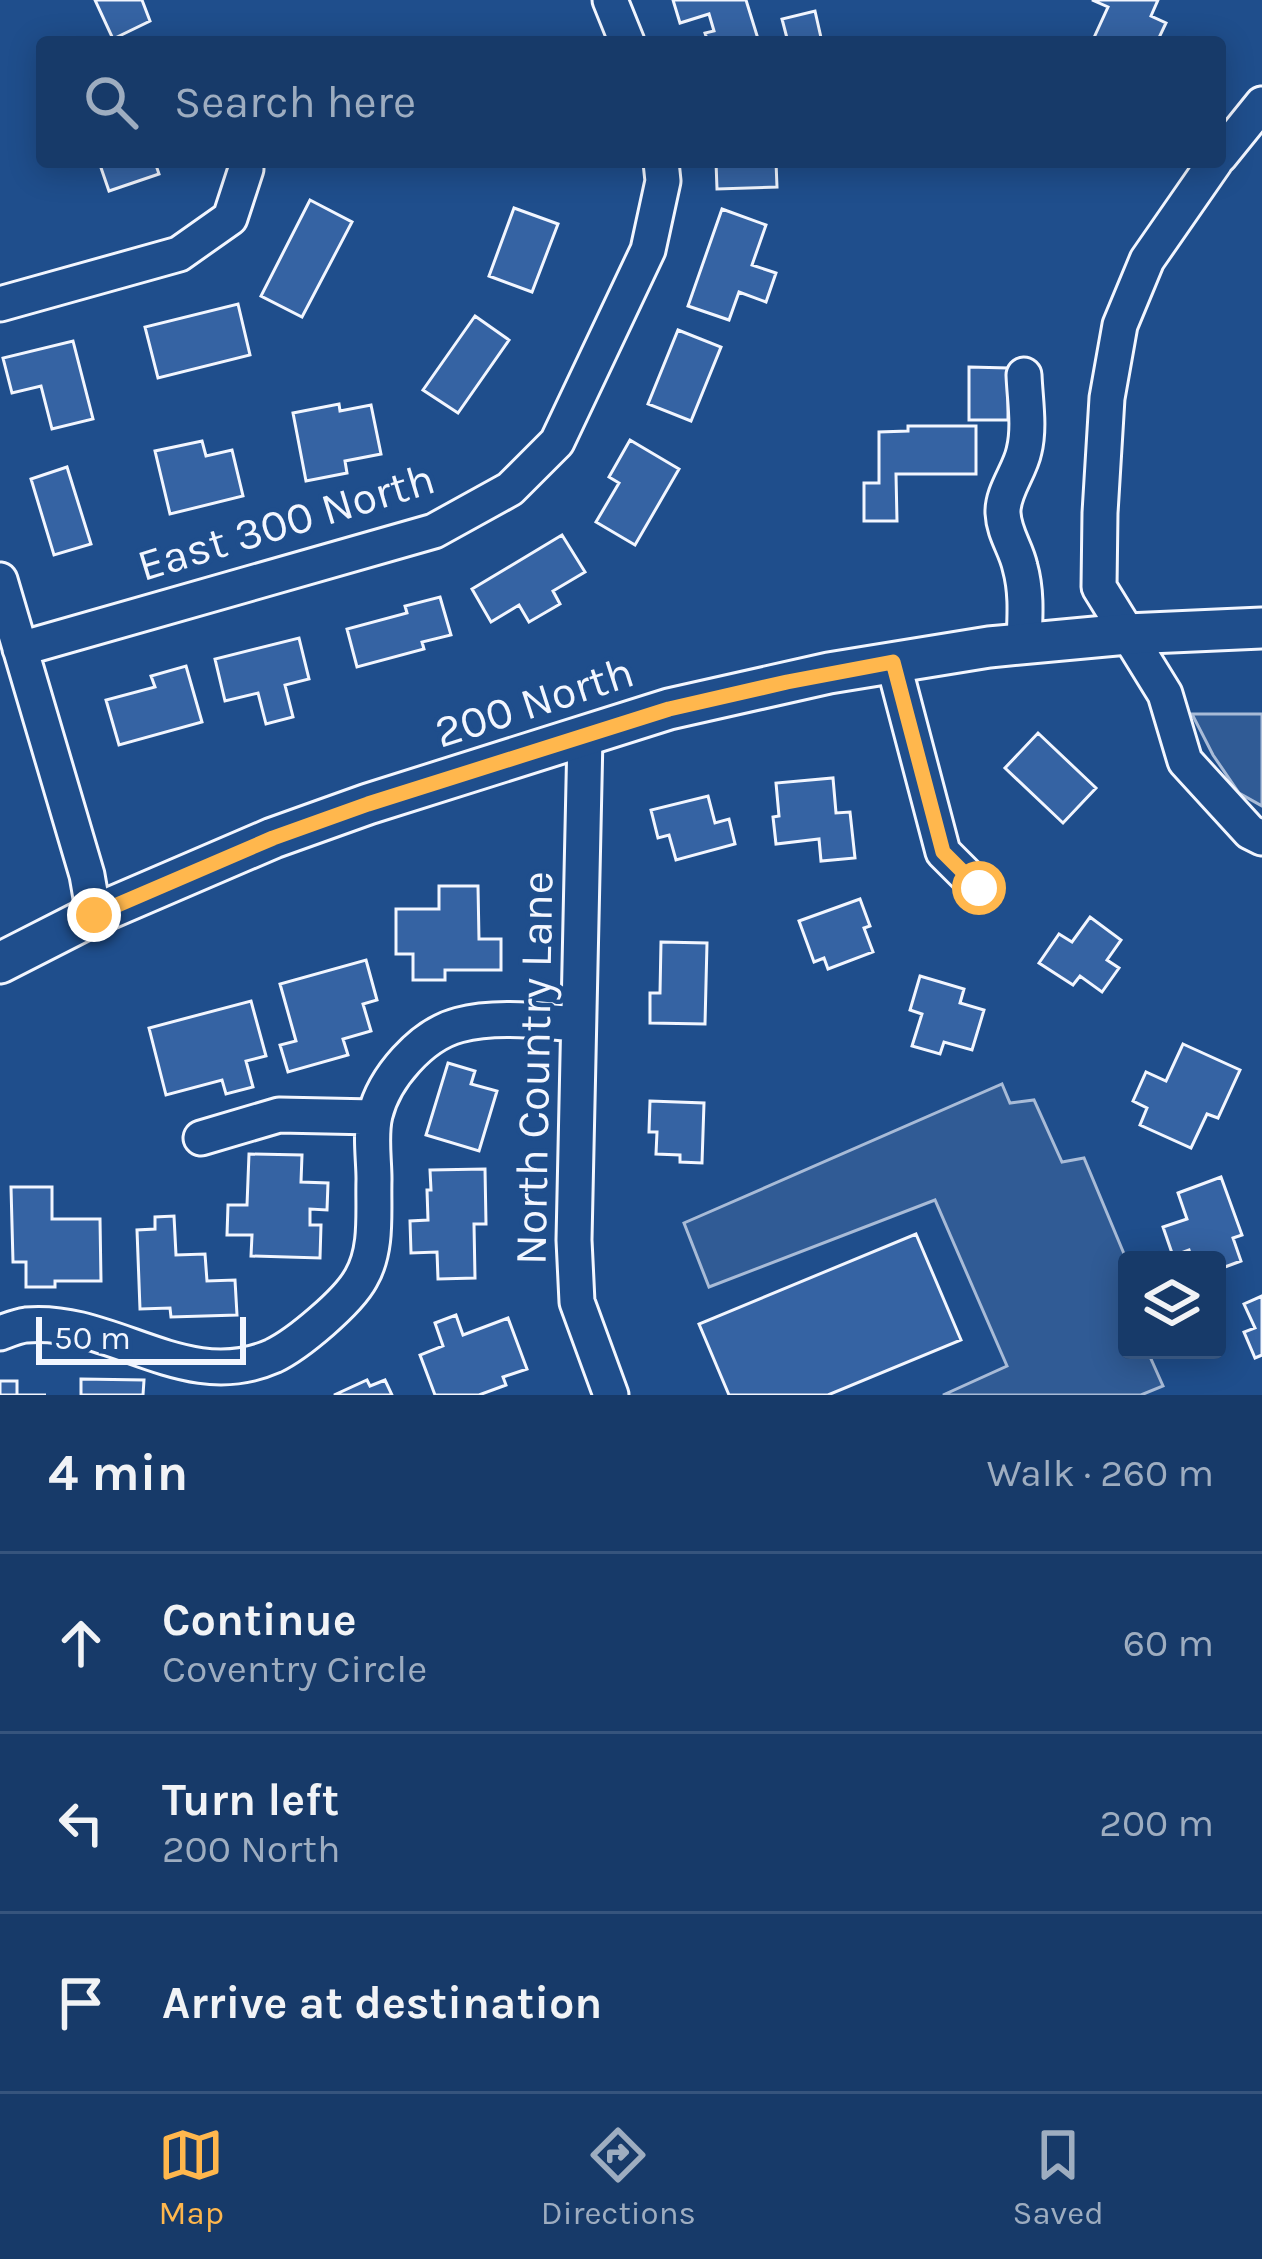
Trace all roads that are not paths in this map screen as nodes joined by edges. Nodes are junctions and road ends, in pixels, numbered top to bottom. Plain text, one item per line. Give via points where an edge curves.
1 (610, 0) edge
2 (625, 36) edge
3 (1262, 104) edge
4 (1226, 149) edge
5 (246, 168) edge
6 (662, 168) edge
7 (1212, 168) edge
8 (0, 304) edge
9 (1024, 375) dead end
10 (0, 580) edge
11 (1262, 628) edge
12 (1127, 634) junction
13 (1024, 642) junction
14 (20, 649) junction
15 (893, 662) junction
16 (585, 737) junction
17 (1262, 838) edge
18 (979, 888) dead end
19 (94, 915) junction
20 (0, 964) edge
21 (577, 1024) junction
22 (374, 1117) junction
23 (201, 1138) dead end
24 (0, 1333) edge
25 (611, 1395) edge

1 - 2 street
3 - 4 street
5 - 8 street via 230,218 179,254
6 - 14 street, East 300 North via 648,250 557,442 510,489 434,531
7 - 12 street via 1147,260 1120,325 1107,398 1099,587
9 - 13 street via 1027,436 1003,518 1024,588
10 - 14 street
11 - 12 main road, 200 North
12 - 13 main road, 200 North
12 - 17 street via 1165,694 1185,761
13 - 15 main road, 200 North
14 - 19 street
15 - 16 main road, 200 North via 698,702
15 - 18 street via 943,852
16 - 19 main road, 200 North via 314,823
16 - 21 street, North Country Lane
19 - 20 main road, 200 North
21 - 22 street via 457,1025 416,1048 390,1078
21 - 25 street, North Country Lane via 577,1302
22 - 23 street via 279,1115
22 - 24 street via 373,1244 363,1276 344,1302 275,1355 236,1370 190,1368 72,1329 25,1325

